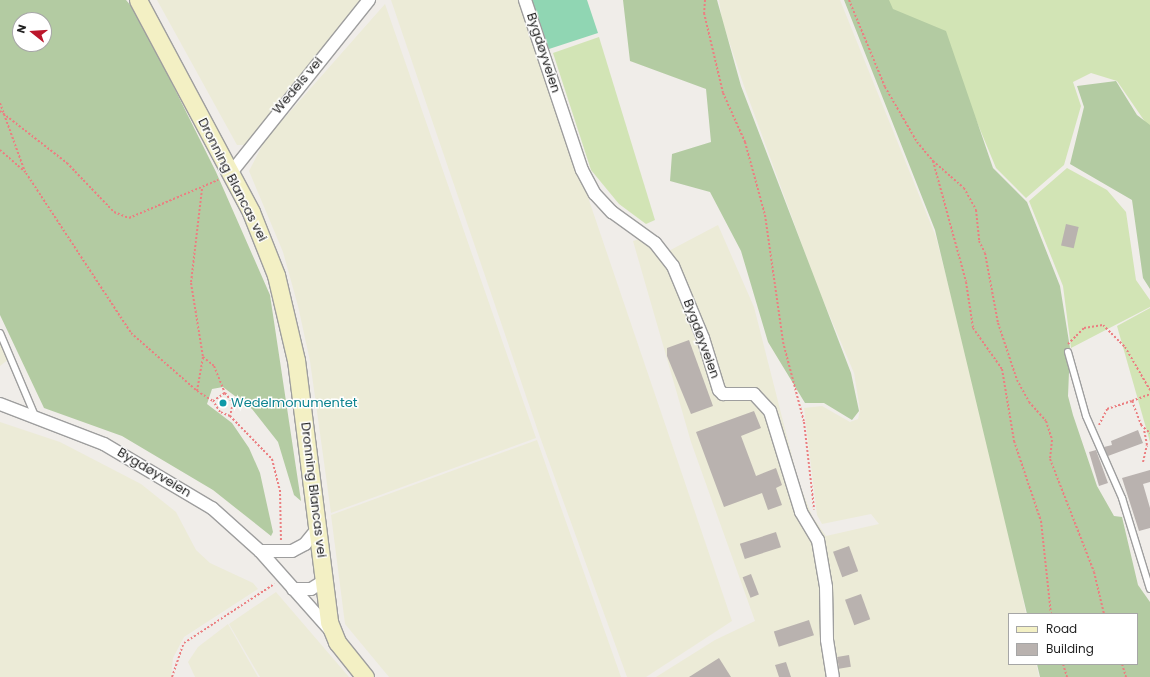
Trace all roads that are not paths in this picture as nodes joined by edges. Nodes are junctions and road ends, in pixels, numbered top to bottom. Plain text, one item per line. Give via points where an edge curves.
1 (138, 0) edge
2 (369, 0) edge
3 (525, 0) edge
4 (226, 175) junction
5 (0, 333) edge
6 (1068, 352) road end
7 (0, 404) edge
8 (35, 416) junction
9 (319, 527) junction
10 (260, 552) junction
11 (324, 580) junction
12 (293, 589) junction
13 (1150, 589) edge
14 (331, 631) junction
15 (365, 677) edge
16 (832, 677) edge

1 - 4 street, Dronning Blancas vei
2 - 4 street, Wedels vei
3 - 16 street, Bygdøyveien via 582,170 595,194 612,212 655,243 673,266 703,338 719,390 723,394 754,394 770,410 801,512 818,540 826,587 827,640
4 - 9 street, Dronning Blancas vei via 269,254 288,317
5 - 8 lane
6 - 13 lane via 1086,416 1096,432 1122,498
7 - 8 street, Bygdøyveien
8 - 10 street, Bygdøyveien via 131,458 212,508
9 - 10 street via 298,548 283,553
9 - 11 street, Dronning Blancas vei
10 - 12 street, Bygdøyveien
11 - 12 street via 310,590
11 - 14 street, Dronning Blancas vei
12 - 14 street, Bygdøyveien
14 - 15 street, Bygdøyveien

